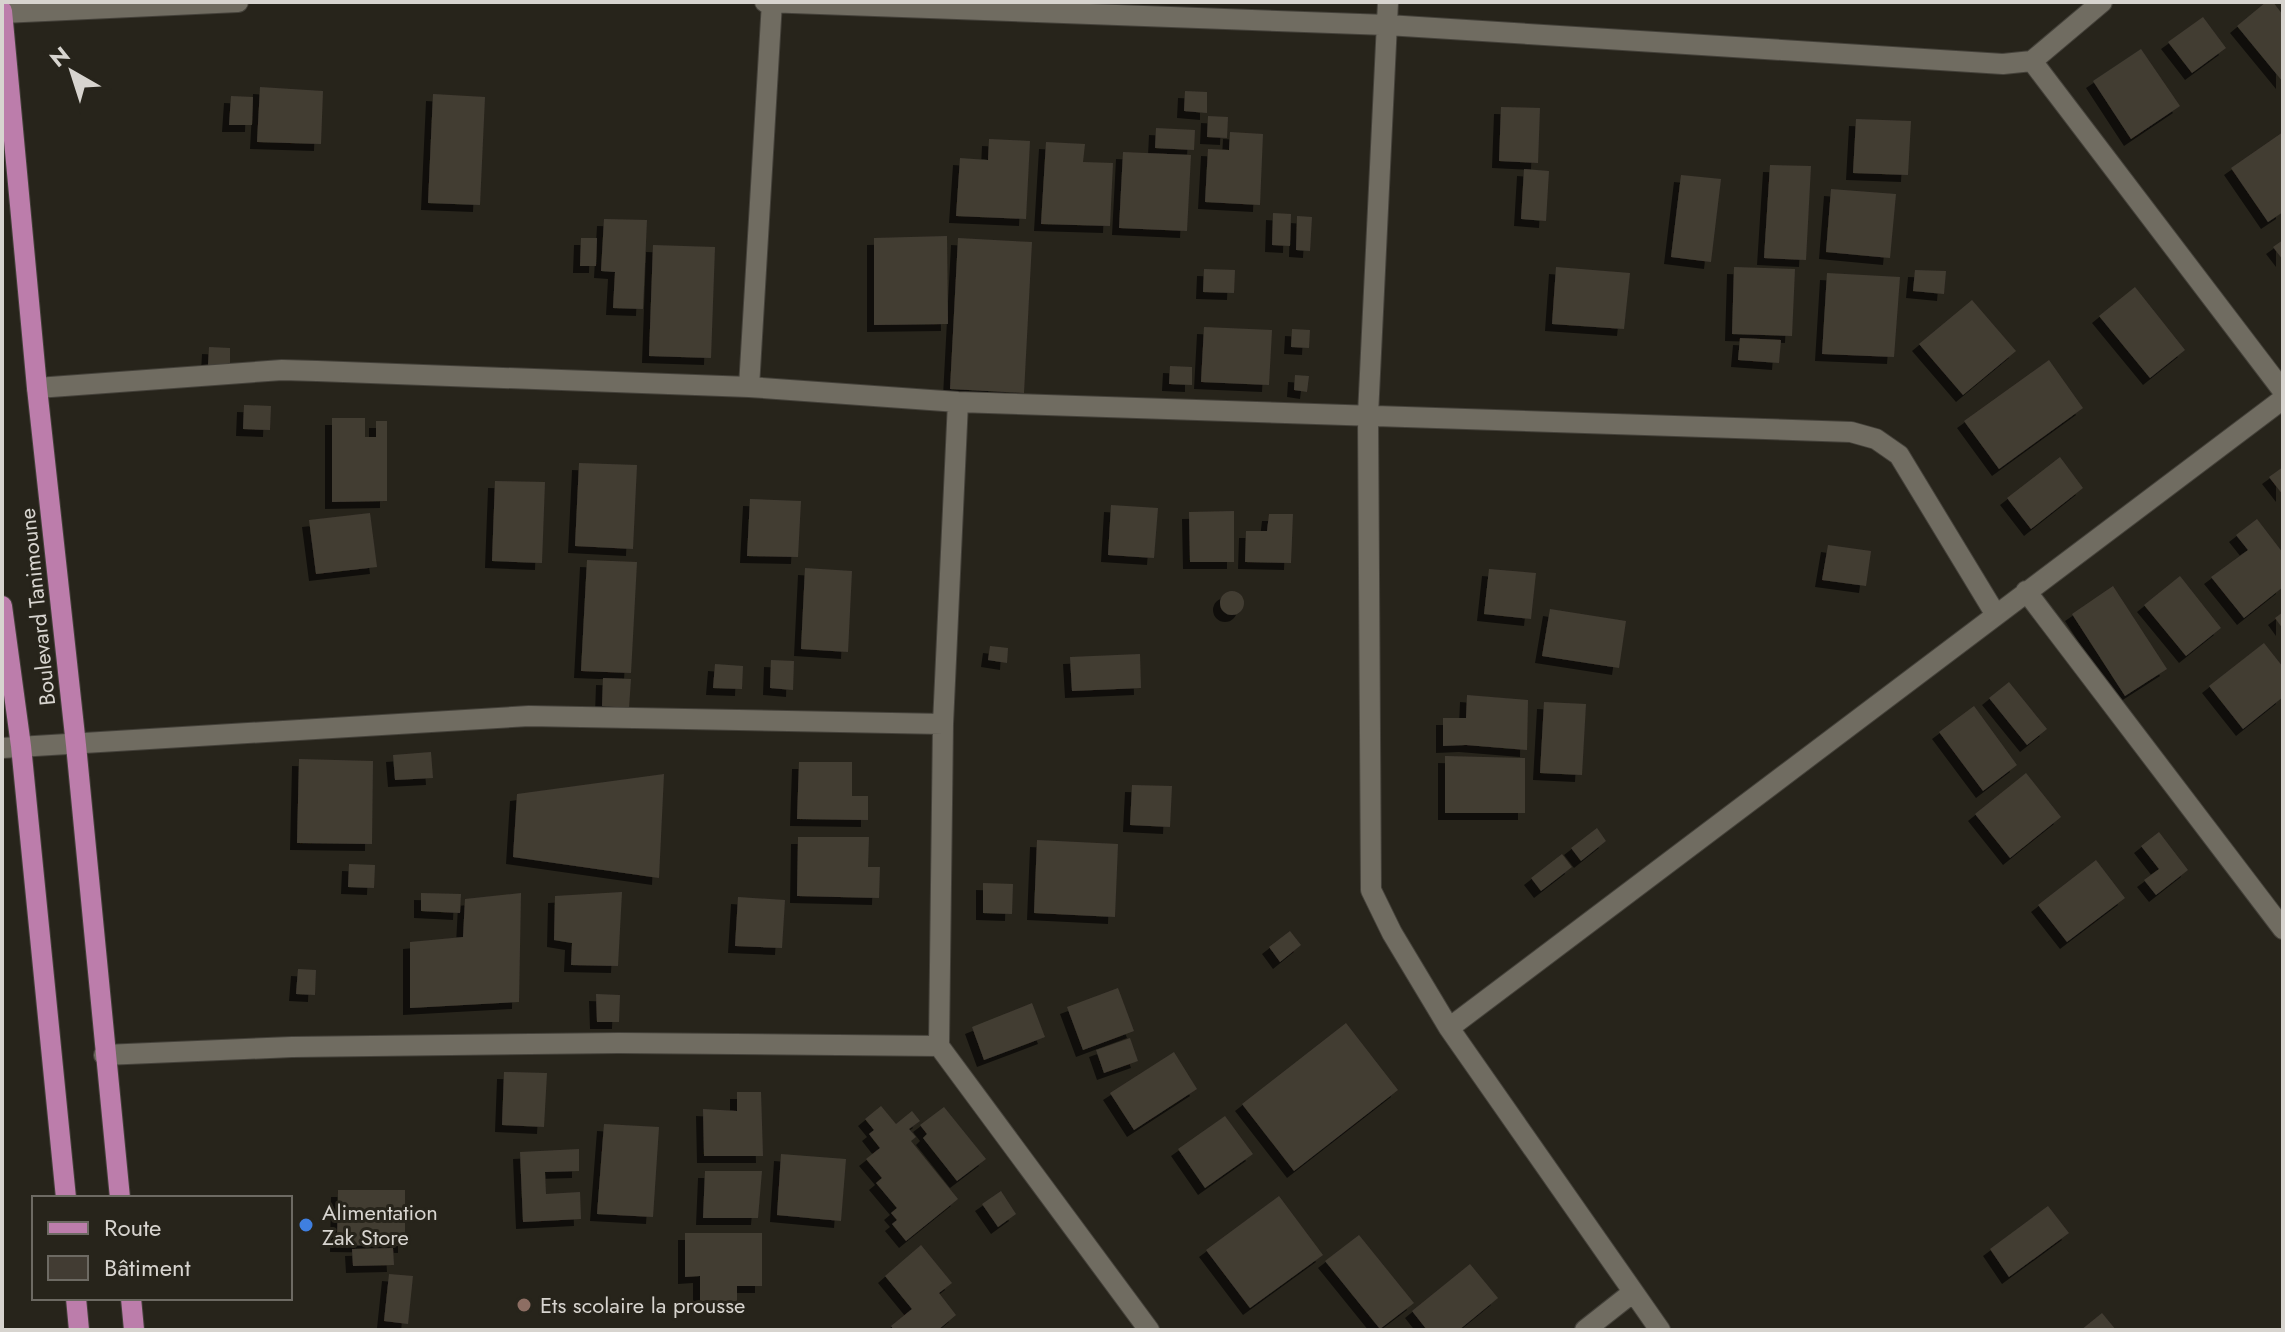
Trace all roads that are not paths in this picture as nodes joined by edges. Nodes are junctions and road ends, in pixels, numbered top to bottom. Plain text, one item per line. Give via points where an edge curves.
1 (238, 2) edge
2 (765, 2) edge
3 (772, 2) edge
4 (1388, 2) edge
5 (2102, 2) edge
6 (2, 12) edge
7 (1387, 25) junction
8 (2032, 61) junction
9 (749, 387) junction
10 (37, 388) junction
11 (2283, 391) edge
12 (2283, 399) edge
13 (958, 402) junction
14 (1368, 415) junction
15 (2026, 591) junction
16 (2, 606) edge
17 (1996, 615) junction
18 (943, 724) junction
19 (76, 745) junction
20 (12, 747) edge
21 (2283, 929) edge
22 (1449, 1028) junction
23 (939, 1046) junction
24 (104, 1055) junction
25 (66, 1196) edge
26 (120, 1196) edge
27 (1632, 1293) junction
28 (76, 1300) edge
29 (131, 1300) edge
30 (79, 1330) edge
31 (134, 1330) edge
32 (1149, 1330) edge
33 (1585, 1330) edge
34 (1660, 1330) edge

1 - 6 street
2 - 3 street
3 - 7 street
3 - 9 street
4 - 7 street
5 - 8 street
6 - 10 main road, Boulevard Tanimoune
7 - 8 street via 2003,64
7 - 14 street
8 - 11 street
9 - 10 street via 282,370
9 - 13 street
10 - 19 main road, Boulevard Tanimoune
12 - 15 street
13 - 14 street
13 - 18 street
14 - 17 street via 1823,430 1876,439 1899,455
14 - 22 street via 1371,890
15 - 17 street
15 - 21 street
16 - 20 main road, Boulevard Tanimoune
17 - 22 street
18 - 19 street via 529,716
18 - 23 street
19 - 20 street
19 - 24 main road, Boulevard Tanimoune
20 - 25 main road, Boulevard Tanimoune
22 - 27 street
23 - 24 street via 619,1043
23 - 32 street
24 - 26 main road, Boulevard Tanimoune
27 - 33 street
27 - 34 street
28 - 30 main road
29 - 31 main road

